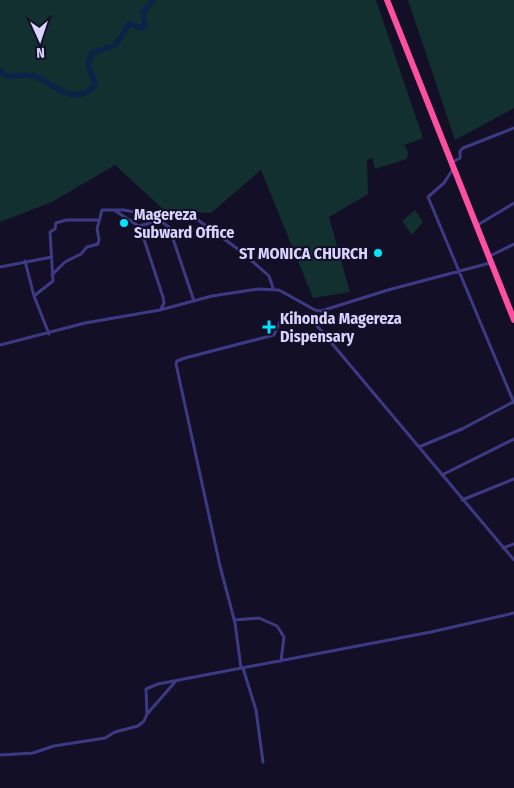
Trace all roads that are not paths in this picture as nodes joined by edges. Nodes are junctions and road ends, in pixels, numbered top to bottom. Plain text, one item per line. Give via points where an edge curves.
1 (387, 0) edge
2 (514, 128) edge
3 (452, 166) junction
4 (514, 203) edge
5 (114, 210) junction
6 (99, 220) junction
7 (138, 226) junction
8 (476, 226) junction
9 (514, 244) edge
10 (52, 257) junction
11 (490, 260) junction
12 (25, 261) junction
13 (0, 267) edge
14 (459, 271) junction
15 (52, 275) junction
16 (273, 288) junction
17 (34, 296) junction
18 (194, 301) junction
19 (160, 310) junction
20 (512, 310) edge
21 (514, 320) edge
22 (49, 334) junction
23 (0, 344) edge
24 (514, 402) edge
25 (514, 439) edge
26 (419, 447) junction
27 (442, 475) junction
28 (514, 479) edge
29 (462, 500) junction
30 (514, 544) edge
31 (503, 548) junction
32 (514, 560) edge
33 (514, 613) edge
34 (234, 620) junction
35 (281, 660) junction
36 (242, 668) junction
37 (176, 682) junction
38 (147, 714) junction
39 (0, 755) edge
40 (263, 762) dead end

1 - 3 highway
2 - 3 street via 463,148 460,158
3 - 8 highway
3 - 14 street via 444,184 428,197
4 - 8 street
5 - 6 street via 102,210
5 - 7 street
5 - 16 street via 155,216 191,215 269,276
6 - 10 street via 56,223 50,232
6 - 15 street via 98,244 87,247
7 - 18 street via 160,221 169,227
7 - 19 street via 152,258 163,298
8 - 11 highway
9 - 11 street
10 - 12 street
10 - 15 street
11 - 14 street
11 - 20 highway
12 - 13 street
12 - 17 street
14 - 16 street via 321,311
14 - 24 street
15 - 17 street via 53,281
16 - 18 street via 232,292
17 - 22 street
18 - 19 street
19 - 22 street via 85,323
20 - 21 highway
22 - 23 street
24 - 26 street
25 - 27 street
26 - 27 street
26 - 34 street via 329,338 305,316 280,319 274,335 177,361 179,382
27 - 29 street
28 - 29 street
29 - 31 street
30 - 31 street
31 - 32 street
33 - 35 street
34 - 35 street via 259,618 277,626 284,637
34 - 36 street
35 - 36 street
36 - 37 street
36 - 40 street via 256,710
37 - 38 street
37 - 38 street via 146,689
38 - 39 street via 140,726 105,738 54,746 33,753

